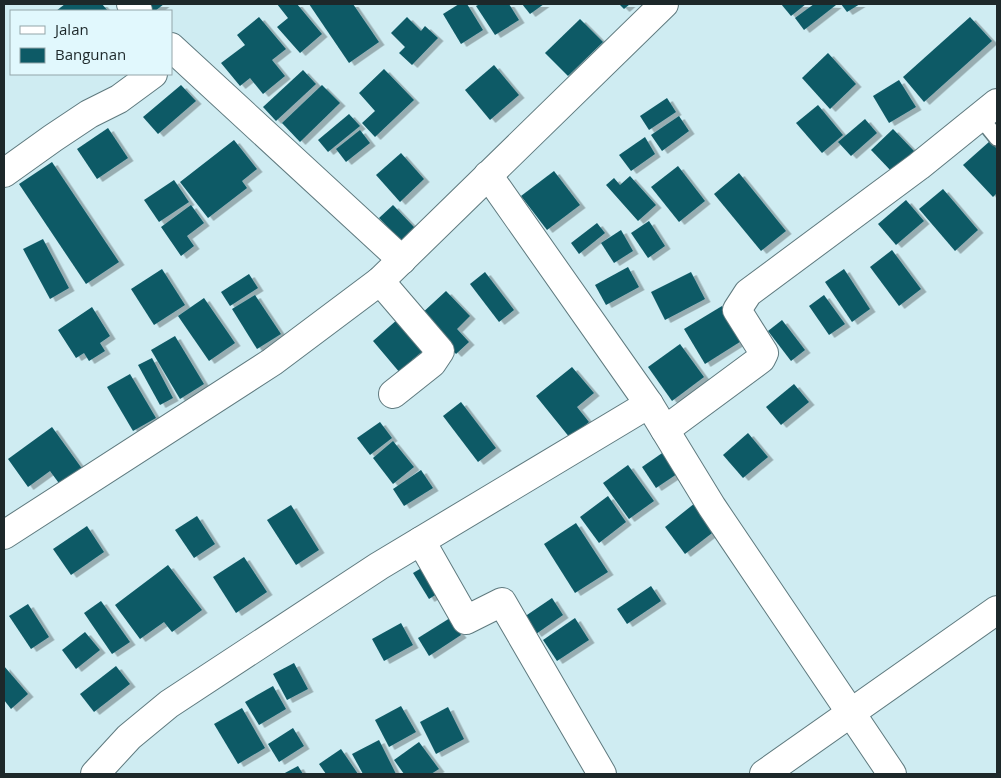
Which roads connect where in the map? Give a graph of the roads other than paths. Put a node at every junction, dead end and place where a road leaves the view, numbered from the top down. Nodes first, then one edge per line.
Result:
1 (664, 4) edge
2 (172, 50) edge
3 (152, 75) edge
4 (989, 110) edge
5 (997, 138) edge
6 (4, 173) edge
7 (488, 175) junction
8 (402, 260) junction
9 (380, 281) junction
10 (393, 394) dead end
11 (649, 404) junction
12 (666, 430) junction
13 (4, 535) edge
14 (421, 541) junction
15 (997, 610) edge
16 (851, 714) junction
17 (95, 774) edge
18 (602, 774) edge
19 (764, 774) edge
20 (892, 774) edge

1 - 7 street
2 - 8 street
3 - 6 street
4 - 5 lane
4 - 12 street
7 - 8 street
7 - 11 street
8 - 9 street
9 - 10 street
9 - 13 street
11 - 12 street
11 - 14 street
12 - 16 street
14 - 17 street
14 - 18 street
15 - 16 street
16 - 19 street
16 - 20 street

